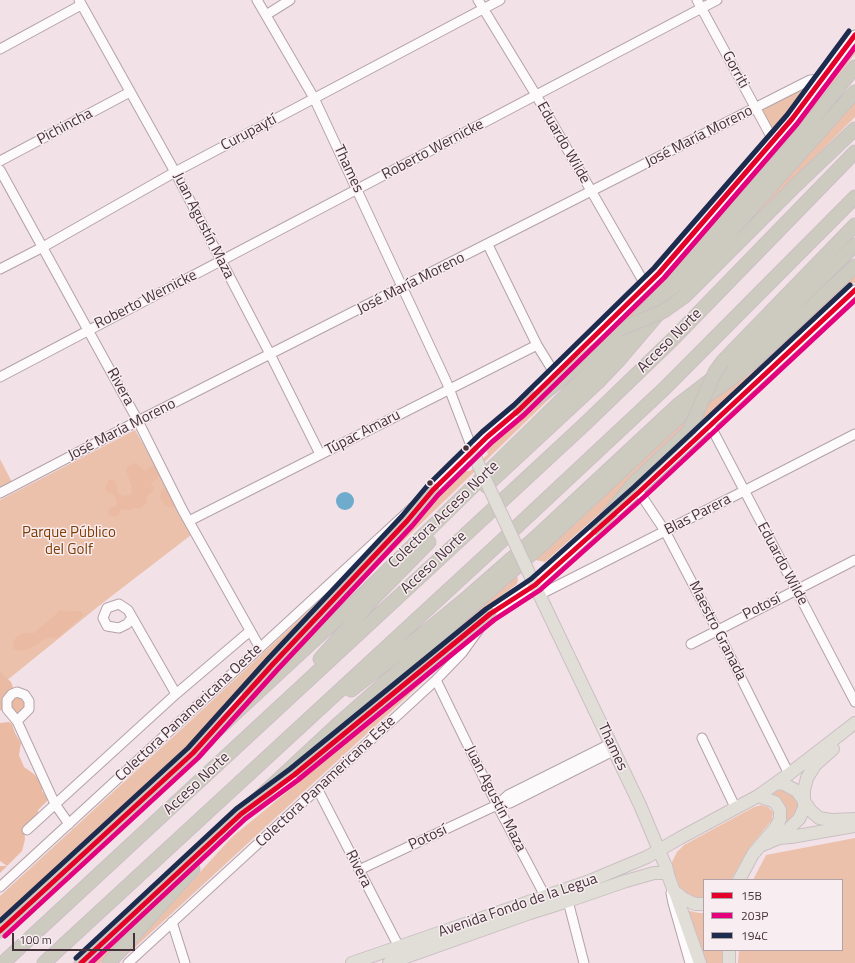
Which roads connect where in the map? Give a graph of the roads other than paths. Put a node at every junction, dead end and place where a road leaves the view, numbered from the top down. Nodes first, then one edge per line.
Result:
1 (257, 0) edge
2 (290, 0) edge
3 (478, 0) edge
4 (500, 0) edge
5 (717, 0) edge
6 (80, 2) edge
7 (699, 4) edge
8 (483, 9) junction
9 (266, 15) junction
10 (855, 35) edge
11 (0, 49) edge
12 (855, 67) edge
13 (822, 79) junction
14 (130, 92) junction
15 (855, 92) edge
16 (536, 95) junction
17 (314, 98) junction
18 (756, 108) junction
19 (855, 129) edge
20 (773, 140) junction
21 (855, 152) edge
22 (0, 161) edge
23 (0, 170) edge
24 (175, 172) junction
25 (358, 190) junction
26 (591, 192) junction
27 (855, 197) edge
28 (855, 225) edge
29 (488, 245) junction
30 (855, 245) edge
31 (43, 247) junction
32 (221, 262) junction
33 (855, 266) edge
34 (0, 269) edge
35 (646, 286) junction
36 (403, 288) junction
37 (855, 290) edge
38 (851, 300) edge
39 (89, 330) junction
40 (537, 345) junction
41 (270, 354) junction
42 (555, 374) junction
43 (0, 377) edge
44 (450, 389) junction
45 (519, 410) junction
46 (138, 421) junction
47 (710, 425) junction
48 (855, 434) edge
49 (473, 451) junction
50 (320, 454) junction
51 (433, 490) junction
52 (744, 491) junction
53 (639, 492) junction
54 (0, 493) edge
55 (190, 521) junction
56 (597, 529) junction
57 (665, 531) junction
58 (855, 560) edge
59 (537, 590) junction
60 (796, 590) junction
61 (490, 614) junction
62 (132, 618) dead end
63 (718, 630) junction
64 (250, 631) junction
65 (691, 644) dead end
66 (260, 648) junction
67 (436, 680) junction
68 (176, 694) junction
69 (855, 702) edge
70 (274, 712) junction
71 (17, 722) dead end
72 (855, 723) edge
73 (855, 732) edge
74 (702, 738) dead end
75 (283, 742) junction
76 (612, 748) junction
77 (193, 753) junction
78 (789, 774) junction
79 (777, 783) junction
80 (318, 790) junction
81 (758, 796) junction
82 (804, 802) junction
83 (55, 804) junction
84 (497, 805) junction
85 (736, 809) junction
86 (241, 814) junction
87 (855, 818) edge
88 (69, 824) junction
89 (855, 826) edge
90 (27, 830) dead end
91 (680, 838) junction
92 (779, 838) junction
93 (760, 846) junction
94 (659, 850) junction
95 (359, 870) junction
96 (667, 873) junction
97 (740, 879) edge
98 (0, 887) edge
99 (674, 891) junction
100 (545, 896) junction
101 (568, 901) junction
102 (703, 904) edge
103 (172, 922) junction
104 (2, 928) edge
105 (399, 947) junction
106 (729, 951) edge
107 (395, 962) edge
108 (3, 963) edge
109 (44, 963) edge
110 (81, 963) edge
111 (110, 963) edge
112 (128, 963) edge
113 (185, 963) edge
114 (352, 963) edge
115 (584, 963) edge
116 (690, 963) edge
117 (700, 963) edge
118 (729, 963) edge

1 - 9 street, Thames
2 - 9 street
3 - 8 street, Eduardo Wilde
4 - 8 street, Curupaytí
5 - 7 street, Roberto Wernicke
6 - 11 street
6 - 14 street, Juan Agustín Maza
7 - 16 street, Roberto Wernicke
7 - 18 street, Gorriti
8 - 16 street, Eduardo Wilde
8 - 17 street, Curupaytí
9 - 17 street, Thames
10 - 13 street, Colectora Panamericana Oeste
12 - 77 highway, Colectora Acceso Norte
13 - 18 street, José María Moreno
13 - 20 street, Colectora Panamericana Oeste
14 - 22 street, Pichincha
14 - 24 street, Juan Agustín Maza
15 - 70 highway
16 - 25 street, Roberto Wernicke
16 - 26 street, Eduardo Wilde
17 - 24 street, Curupaytí
17 - 25 street, Thames
18 - 20 street, Gorriti
18 - 26 street, José María Moreno
19 - 45 highway, bridge
20 - 35 street, Colectora Panamericana Oeste
21 - 70 highway, Acceso Norte
23 - 31 street, Rivera
24 - 31 street, Curupaytí
24 - 32 street, Juan Agustín Maza
25 - 32 street, Roberto Wernicke
25 - 36 street, Thames
26 - 29 street, José María Moreno
26 - 35 street, Eduardo Wilde
27 - 75 highway, Acceso Norte
28 - 56 highway, bridge
29 - 36 street, José María Moreno
29 - 40 street
30 - 75 highway
31 - 34 street, Curupaytí
31 - 39 street, Rivera
32 - 39 street, Roberto Wernicke
32 - 41 street, Juan Agustín Maza
33 - 86 highway
35 - 42 street, Colectora Panamericana Oeste
36 - 41 street, José María Moreno
36 - 44 street, Thames
37 - 38 street, Colectora Panamericana Este
38 - 47 street, Colectora Panamericana Este
39 - 43 street, Roberto Wernicke
39 - 46 street, Rivera
40 - 42 street
40 - 44 street, Túpac Amaru
41 - 46 street, José María Moreno
41 - 50 street, Juan Agustín Maza
42 - 45 street, Colectora Panamericana Oeste
44 - 49 street, Thames
44 - 50 street, Túpac Amaru
45 - 49 street, Colectora Panamericana Oeste
46 - 54 street, José María Moreno
46 - 55 street, Rivera
47 - 52 street, Eduardo Wilde
47 - 53 street, Colectora Panamericana Este
48 - 52 street, Blas Parera
49 - 51 street, Colectora Panamericana Oeste
49 - 59 main road, Thames, bridge
50 - 55 street, Túpac Amaru
51 - 66 street, Colectora Panamericana Oeste
51 - 77 highway
52 - 57 street, Blas Parera
52 - 60 street, Eduardo Wilde
53 - 56 street, Colectora Panamericana Este
53 - 57 street, Maestro Granada
55 - 64 street, Rivera
56 - 59 street, Colectora Panamericana Este
57 - 59 street, Blas Parera
57 - 63 street, Maestro Granada
58 - 60 street, Potosí
59 - 61 street, Colectora Panamericana Este
59 - 76 main road, Thames
60 - 63 street, Potosí
60 - 69 street, Eduardo Wilde
61 - 67 street, Colectora Panamericana Este
61 - 86 highway
62 - 68 street
63 - 65 street, Potosí
63 - 78 street, Maestro Granada
64 - 66 street, Rivera
64 - 68 street
66 - 88 street, Colectora Panamericana Oeste
67 - 80 street, Colectora Panamericana Este
67 - 84 street, Juan Agustín Maza
68 - 83 street
70 - 108 highway, Acceso Norte
71 - 83 street
72 - 78 main road
73 - 82 main road
74 - 85 street
75 - 109 highway, Acceso Norte
76 - 84 street, Potosí
76 - 94 main road, Thames
77 - 104 highway, Colectora Acceso Norte
78 - 79 main road
79 - 81 main road
79 - 82 main road
80 - 95 street, Rivera
80 - 103 street, Colectora Panamericana Este
81 - 85 main road, Avenida Fondo de la Legua
81 - 93 main road
82 - 87 main road
82 - 92 main road
83 - 88 street
83 - 90 street
84 - 95 street, Potosí
84 - 100 street, Juan Agustín Maza
85 - 91 main road, Avenida Fondo de la Legua
86 - 110 highway
86 - 111 highway
88 - 98 street, Colectora Panamericana Oeste
89 - 92 main road
91 - 94 main road, Avenida Fondo de la Legua
91 - 96 main road
92 - 93 main road
93 - 97 main road
94 - 96 main road, Thames
94 - 100 main road, Avenida Fondo de la Legua
95 - 105 street, Rivera
96 - 99 main road, Thames
96 - 101 main road, Avenida Fondo de la Legua
96 - 116 street
99 - 102 main road
99 - 117 main road, Thames
100 - 101 street
100 - 105 main road, Avenida Fondo de la Legua
101 - 107 main road, Avenida Fondo de la Legua
101 - 115 street
103 - 112 street, Colectora Panamericana Este
103 - 113 street
105 - 107 street
105 - 114 main road, Avenida Fondo de la Legua
106 - 118 main road

